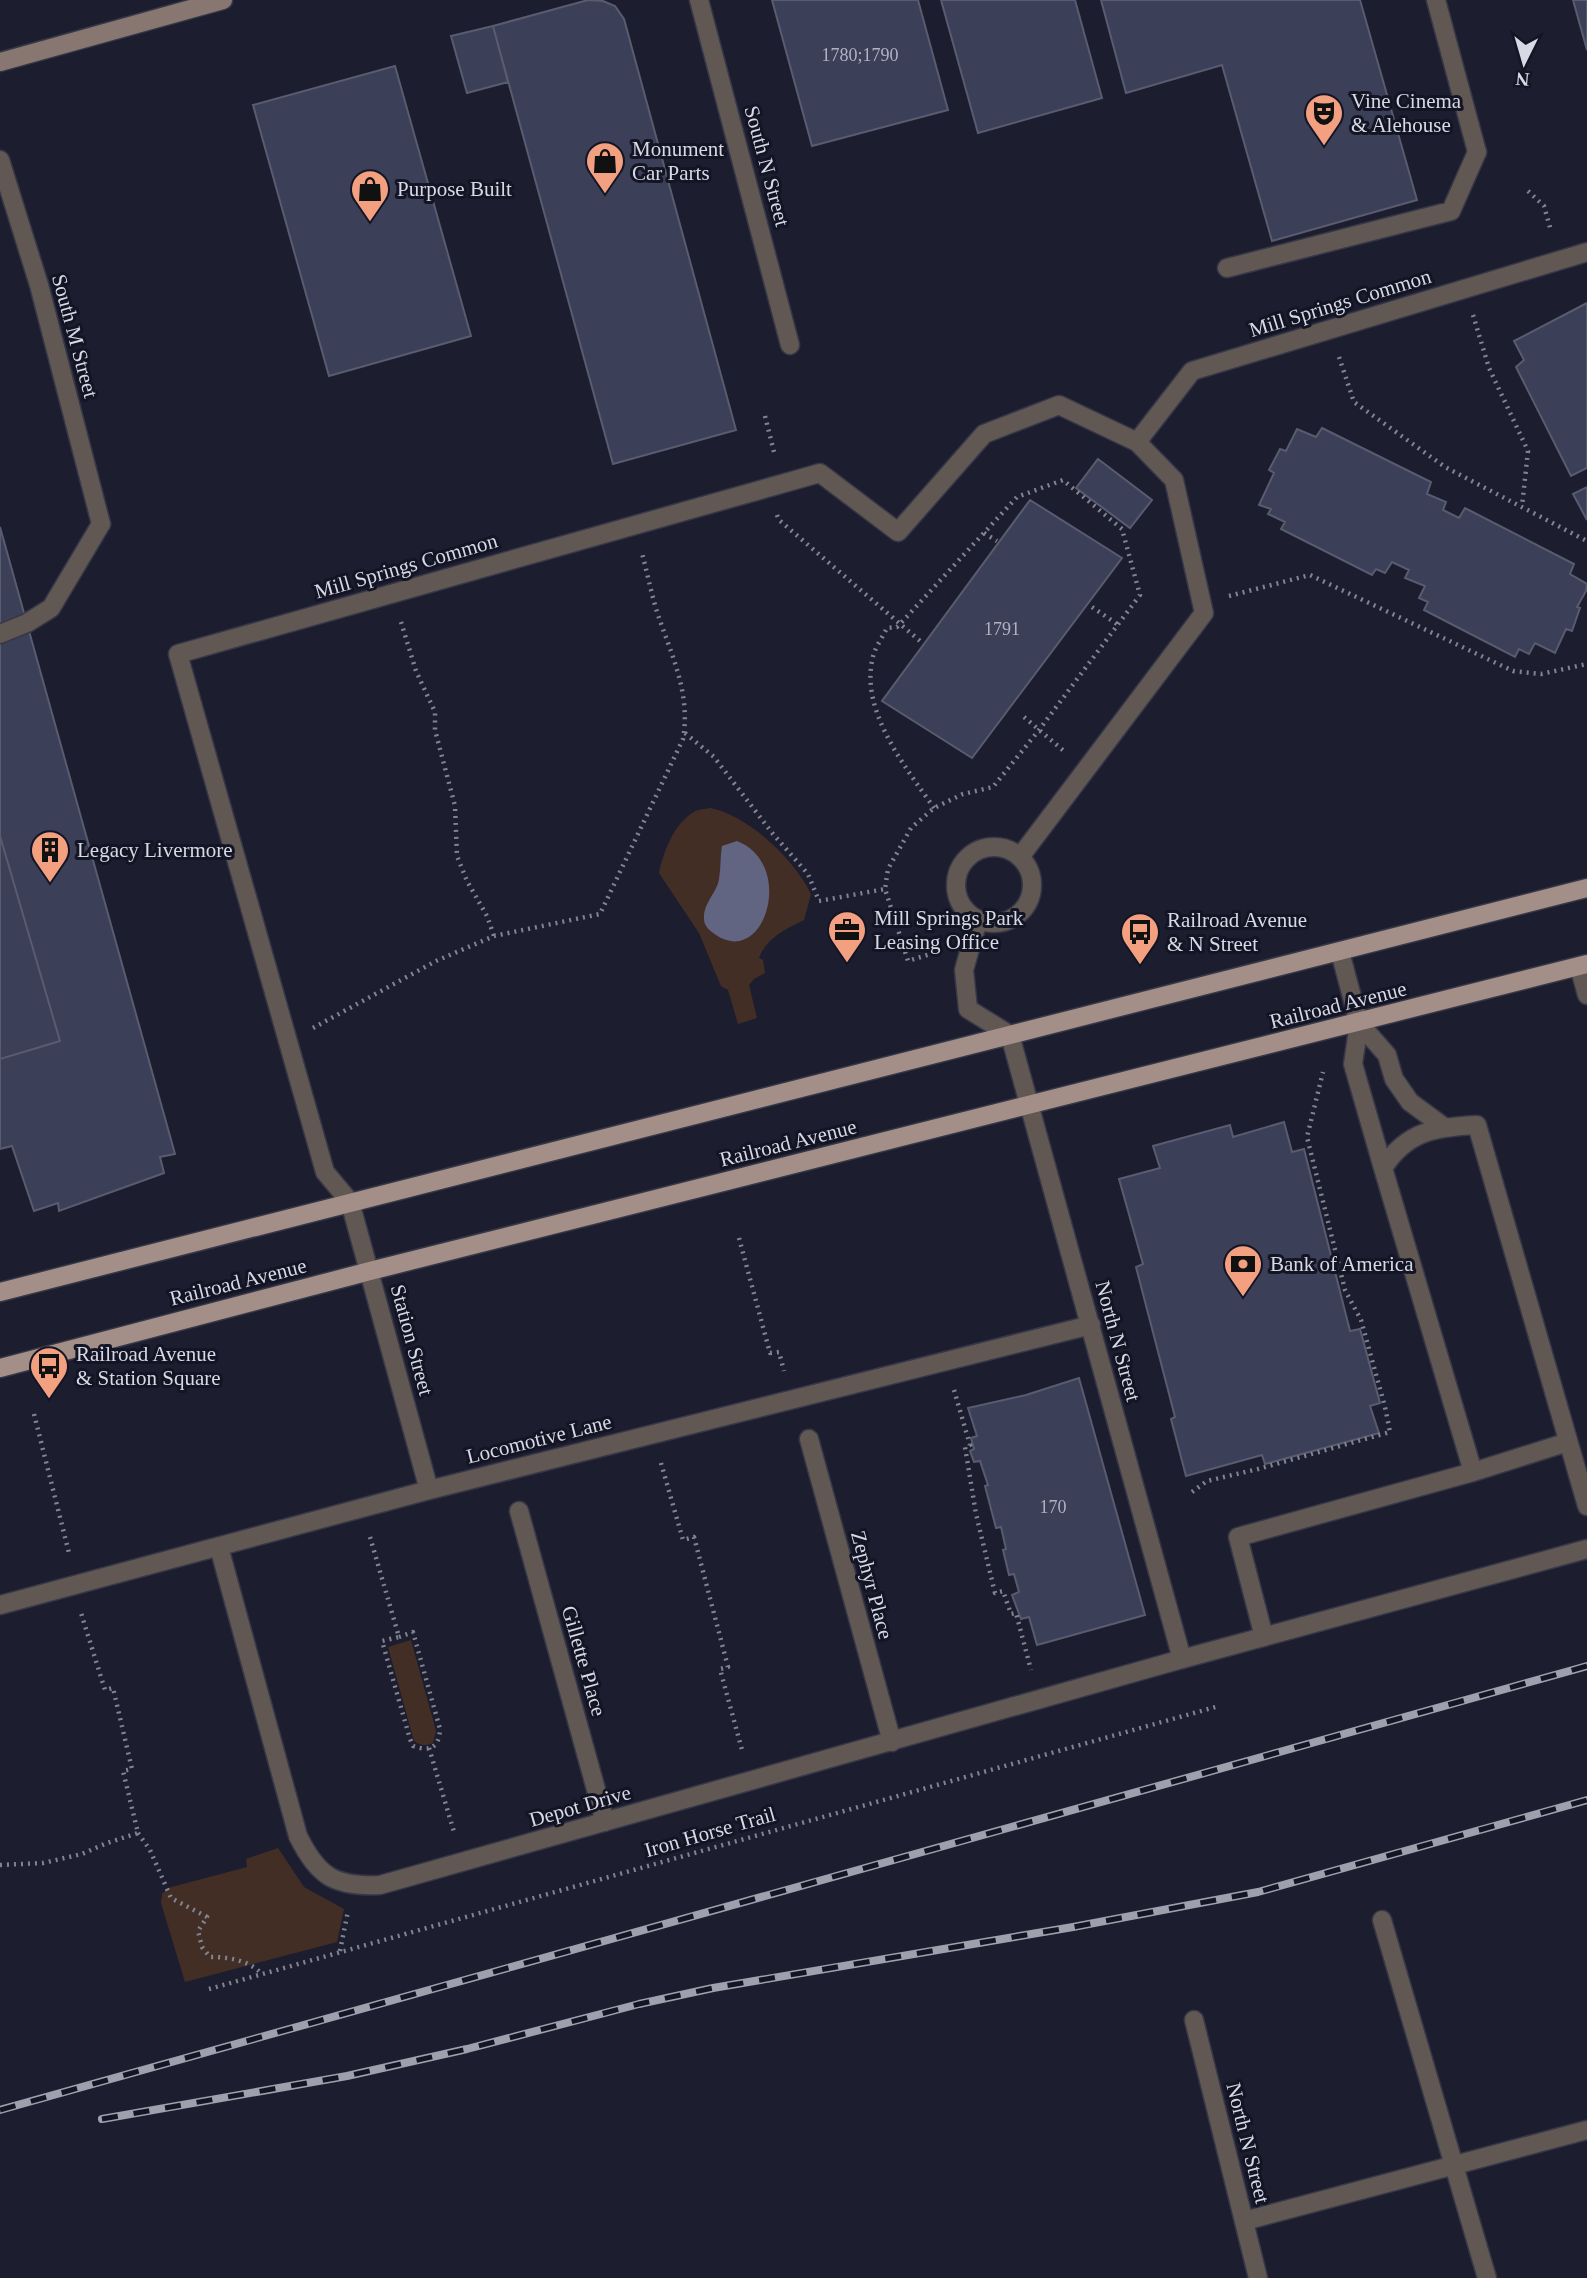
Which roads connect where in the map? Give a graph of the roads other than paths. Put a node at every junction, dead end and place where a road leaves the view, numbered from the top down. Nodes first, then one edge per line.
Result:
1 (223, 0) edge
2 (699, 0) edge
3 (1436, 0) edge
4 (0, 62) edge
5 (0, 160) edge
6 (1587, 252) edge
7 (1227, 268) dead end
8 (790, 345) dead end
9 (1137, 442) junction
10 (0, 634) edge
11 (1020, 857) junction
12 (1587, 888) edge
13 (978, 920) junction
14 (1340, 951) junction
15 (1583, 965) edge
16 (1587, 995) edge
17 (1359, 1023) junction
18 (1010, 1035) junction
19 (1030, 1105) junction
20 (1444, 1127) junction
21 (1383, 1168) junction
22 (350, 1202) junction
23 (370, 1271) junction
24 (0, 1292) edge
25 (1091, 1325) junction
26 (0, 1368) edge
27 (809, 1439) dead end
28 (1568, 1442) junction
29 (1473, 1472) junction
30 (429, 1490) junction
31 (1587, 1506) edge
32 (519, 1511) dead end
33 (219, 1546) junction
34 (1587, 1549) edge
35 (0, 1605) edge
36 (1264, 1637) junction
37 (1182, 1659) junction
38 (892, 1742) junction
39 (605, 1822) junction
40 (1382, 1920) dead end
41 (1194, 2020) dead end
42 (1587, 2130) edge
43 (1453, 2165) junction
44 (1244, 2221) junction
45 (1258, 2278) edge
46 (1487, 2278) edge

1 - 4 main road
2 - 8 street, South N Street
3 - 7 street
5 - 10 street, South M Street
6 - 9 street, Mill Springs Common
9 - 11 street, Mill Springs Common
9 - 22 street, Mill Springs Common
11 - 13 street
11 - 13 street
12 - 14 main road
13 - 18 street
14 - 17 street
14 - 18 main road
15 - 16 street
15 - 17 main road, Railroad Avenue
17 - 19 main road, Railroad Avenue
17 - 20 street
17 - 21 street
18 - 19 street, North N Street
18 - 22 main road
19 - 23 main road, Railroad Avenue
19 - 25 street, North N Street
20 - 21 street
20 - 28 street
21 - 29 street
22 - 23 street, Station Street
22 - 24 main road
23 - 26 main road, Railroad Avenue
23 - 30 street, Station Street
25 - 30 street, Locomotive Lane
25 - 37 street, North N Street
27 - 38 street, Zephyr Place
28 - 29 street
28 - 31 street
29 - 36 street
30 - 33 street, Locomotive Lane
32 - 39 street, Gillette Place
33 - 35 street, Locomotive Lane
33 - 39 street, Depot Drive
34 - 36 street, Depot Drive
36 - 37 street, Depot Drive
37 - 38 street, Depot Drive
38 - 39 street, Depot Drive
40 - 43 street
41 - 44 street, North N Street
42 - 43 street
43 - 44 street
43 - 46 street
44 - 45 street, North N Street

